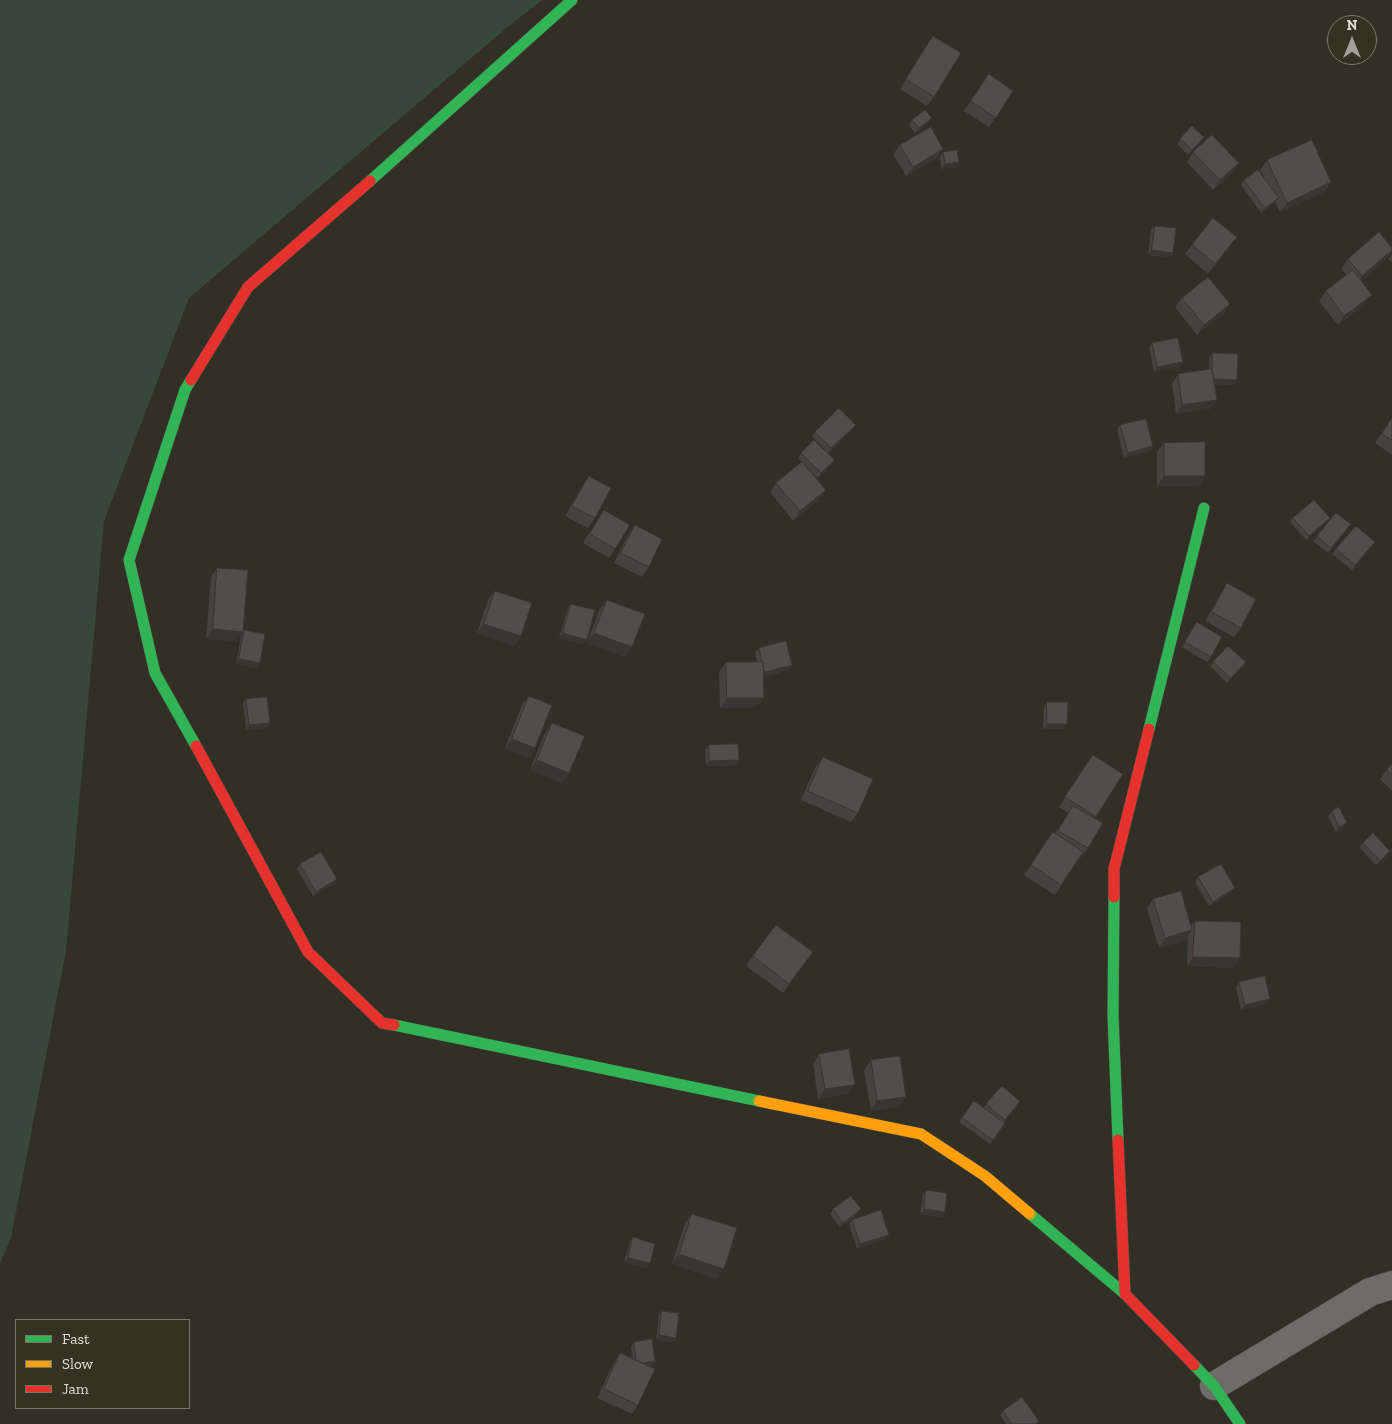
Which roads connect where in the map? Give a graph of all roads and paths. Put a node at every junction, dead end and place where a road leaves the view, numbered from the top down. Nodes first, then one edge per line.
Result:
1 (572, 0) edge
2 (1204, 508) dead end
3 (1392, 1285) edge
4 (1125, 1294) junction
5 (1214, 1386) junction
6 (1240, 1424) edge

1 - 4 street
2 - 4 street
3 - 5 street
4 - 5 street
5 - 6 street

